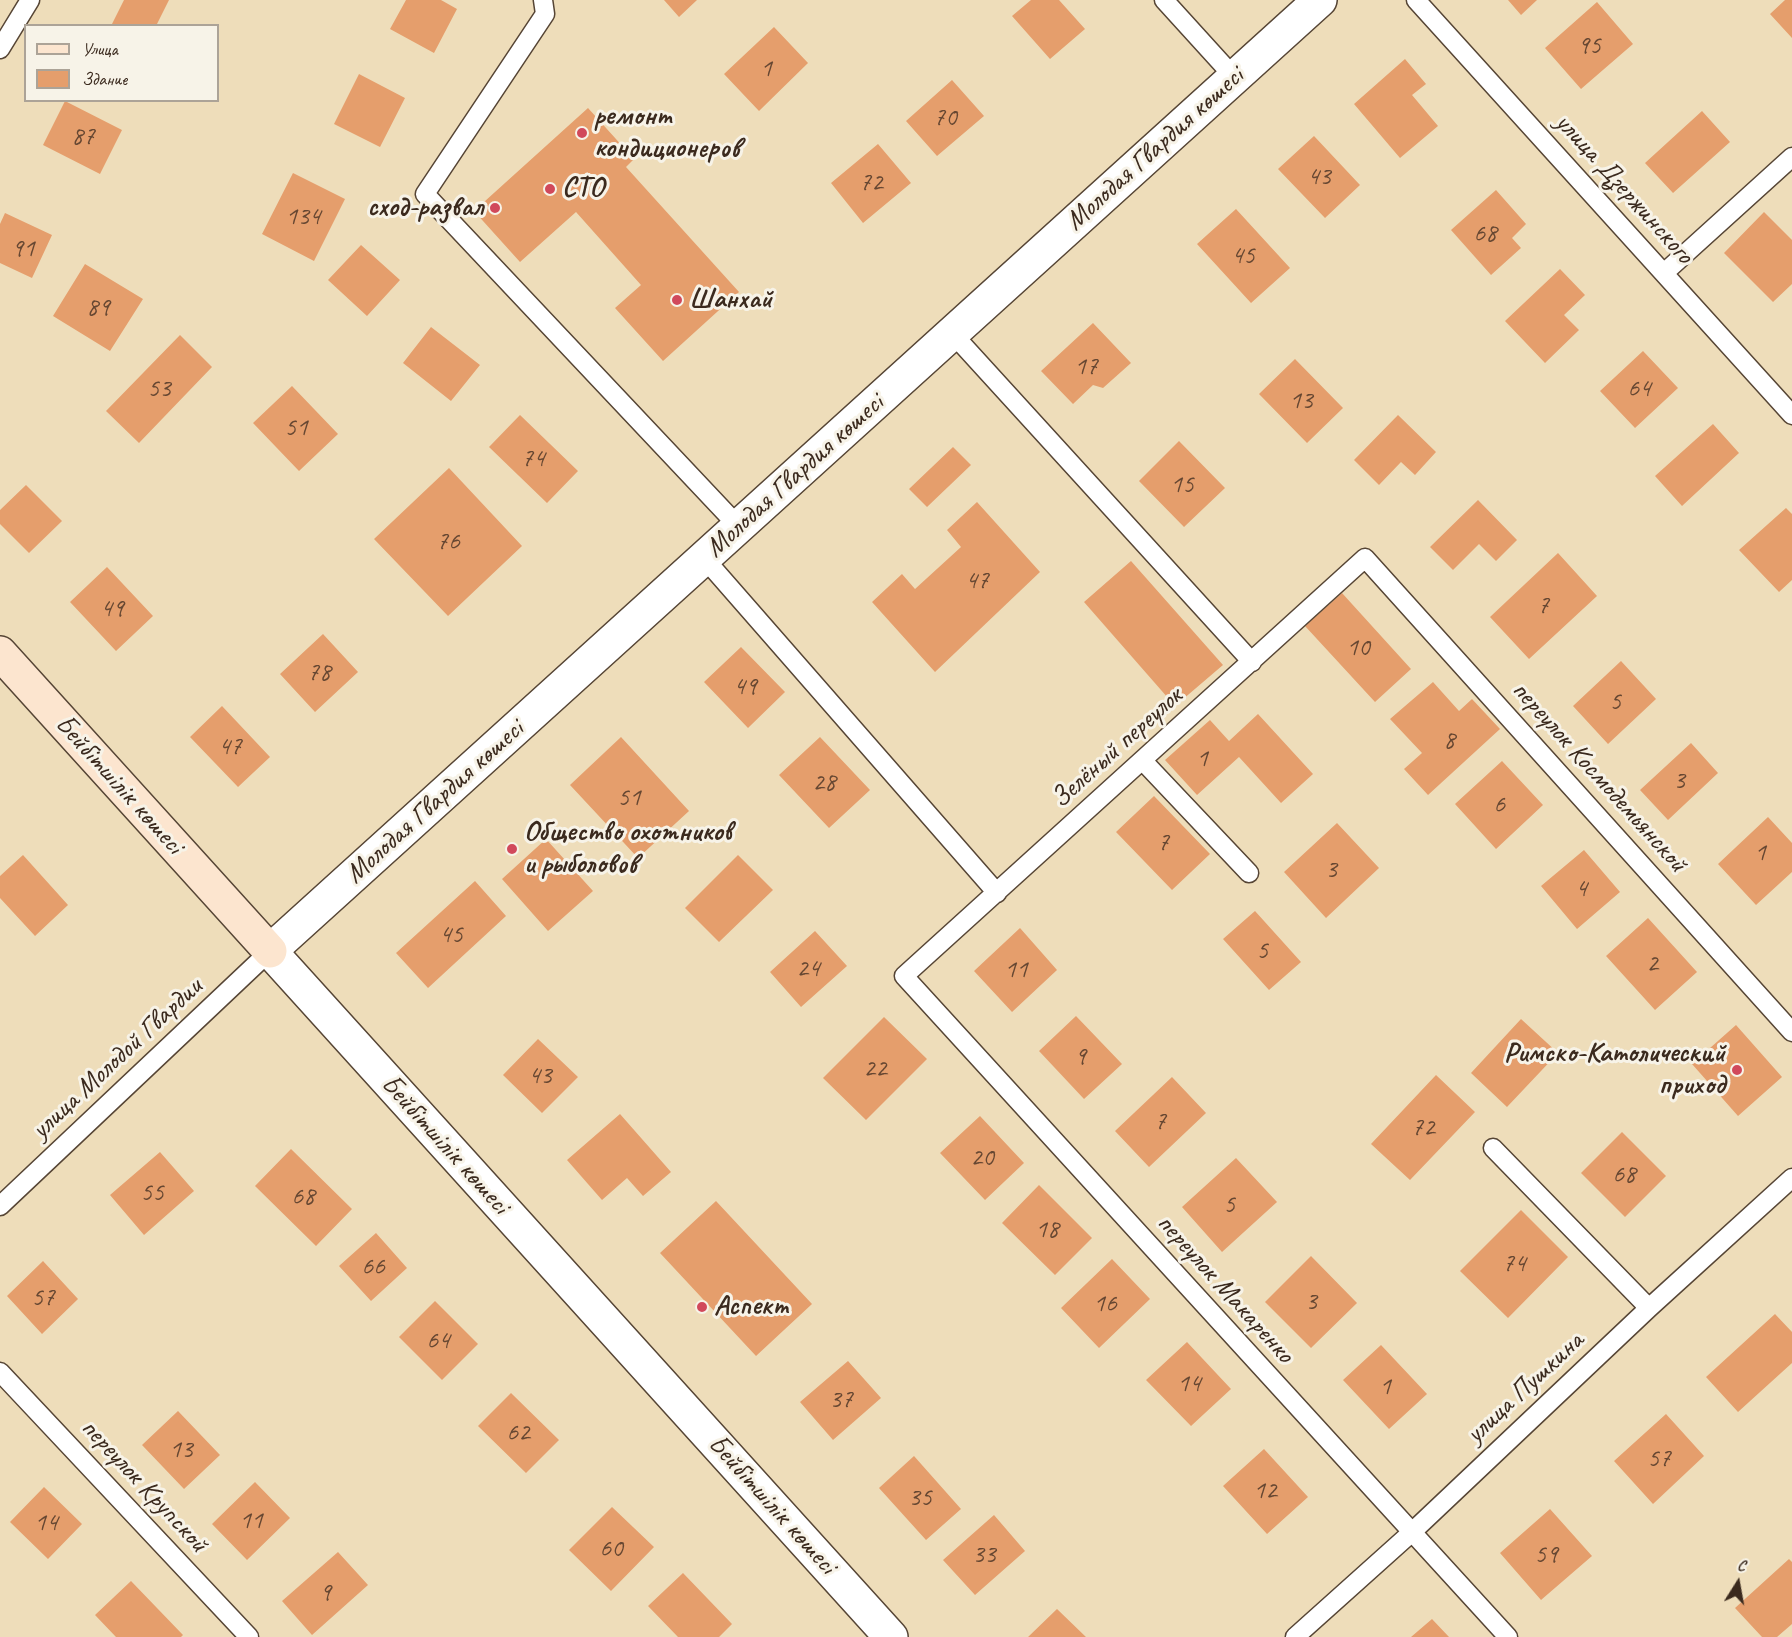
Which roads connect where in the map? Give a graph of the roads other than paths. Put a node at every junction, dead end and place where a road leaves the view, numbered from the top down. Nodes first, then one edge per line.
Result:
1 (30, 0) edge
2 (543, 0) edge
3 (1164, 0) edge
4 (1320, 0) edge
5 (1416, 0) edge
6 (0, 49) edge
7 (1234, 77) junction
8 (1792, 157) edge
9 (1664, 273) junction
10 (952, 333) junction
11 (1792, 415) edge
12 (739, 526) junction
13 (704, 558) junction
14 (1365, 558) joint
15 (0, 653) edge
16 (1252, 662) junction
17 (1143, 761) junction
18 (1249, 873) dead end
19 (997, 893) junction
20 (270, 951) junction
21 (904, 976) joint
22 (1792, 1032) edge
23 (1493, 1148) dead end
24 (1792, 1178) edge
25 (0, 1206) edge
26 (1649, 1308) junction
27 (0, 1372) edge
28 (1411, 1533) junction
29 (249, 1637) edge
30 (891, 1637) edge
31 (1295, 1637) edge
32 (1508, 1637) edge

1 - 6 lane
2 - 12 lane
3 - 7 lane
4 - 7 street, Молодая Гвардия көшесі
5 - 9 lane, улица Дзержинского
7 - 10 street, Молодая Гвардия көшесі
8 - 9 lane
9 - 11 lane, улица Дзержинского
10 - 12 street, Молодая Гвардия көшесі
10 - 16 lane
12 - 13 street, Молодая Гвардия көшесі
13 - 19 lane
13 - 20 street, Молодая Гвардия көшесі
14 - 16 lane, Зелёный переулок
14 - 22 lane, переулок Космодемьянской
15 - 20 street, Бейбітшілік көшесі
16 - 17 lane, Зелёный переулок
17 - 18 lane
17 - 19 lane, Зелёный переулок
19 - 21 lane, Зелёный переулок
20 - 25 lane, улица Молодой Гвардии
20 - 30 street, Бейбітшілік көшесі
21 - 28 lane, переулок Макаренко
23 - 26 lane
24 - 26 lane, улица Пушкина
26 - 28 lane, улица Пушкина
27 - 29 lane, переулок Крупской
28 - 31 lane, улица Пушкина
28 - 32 lane, переулок Макаренко

